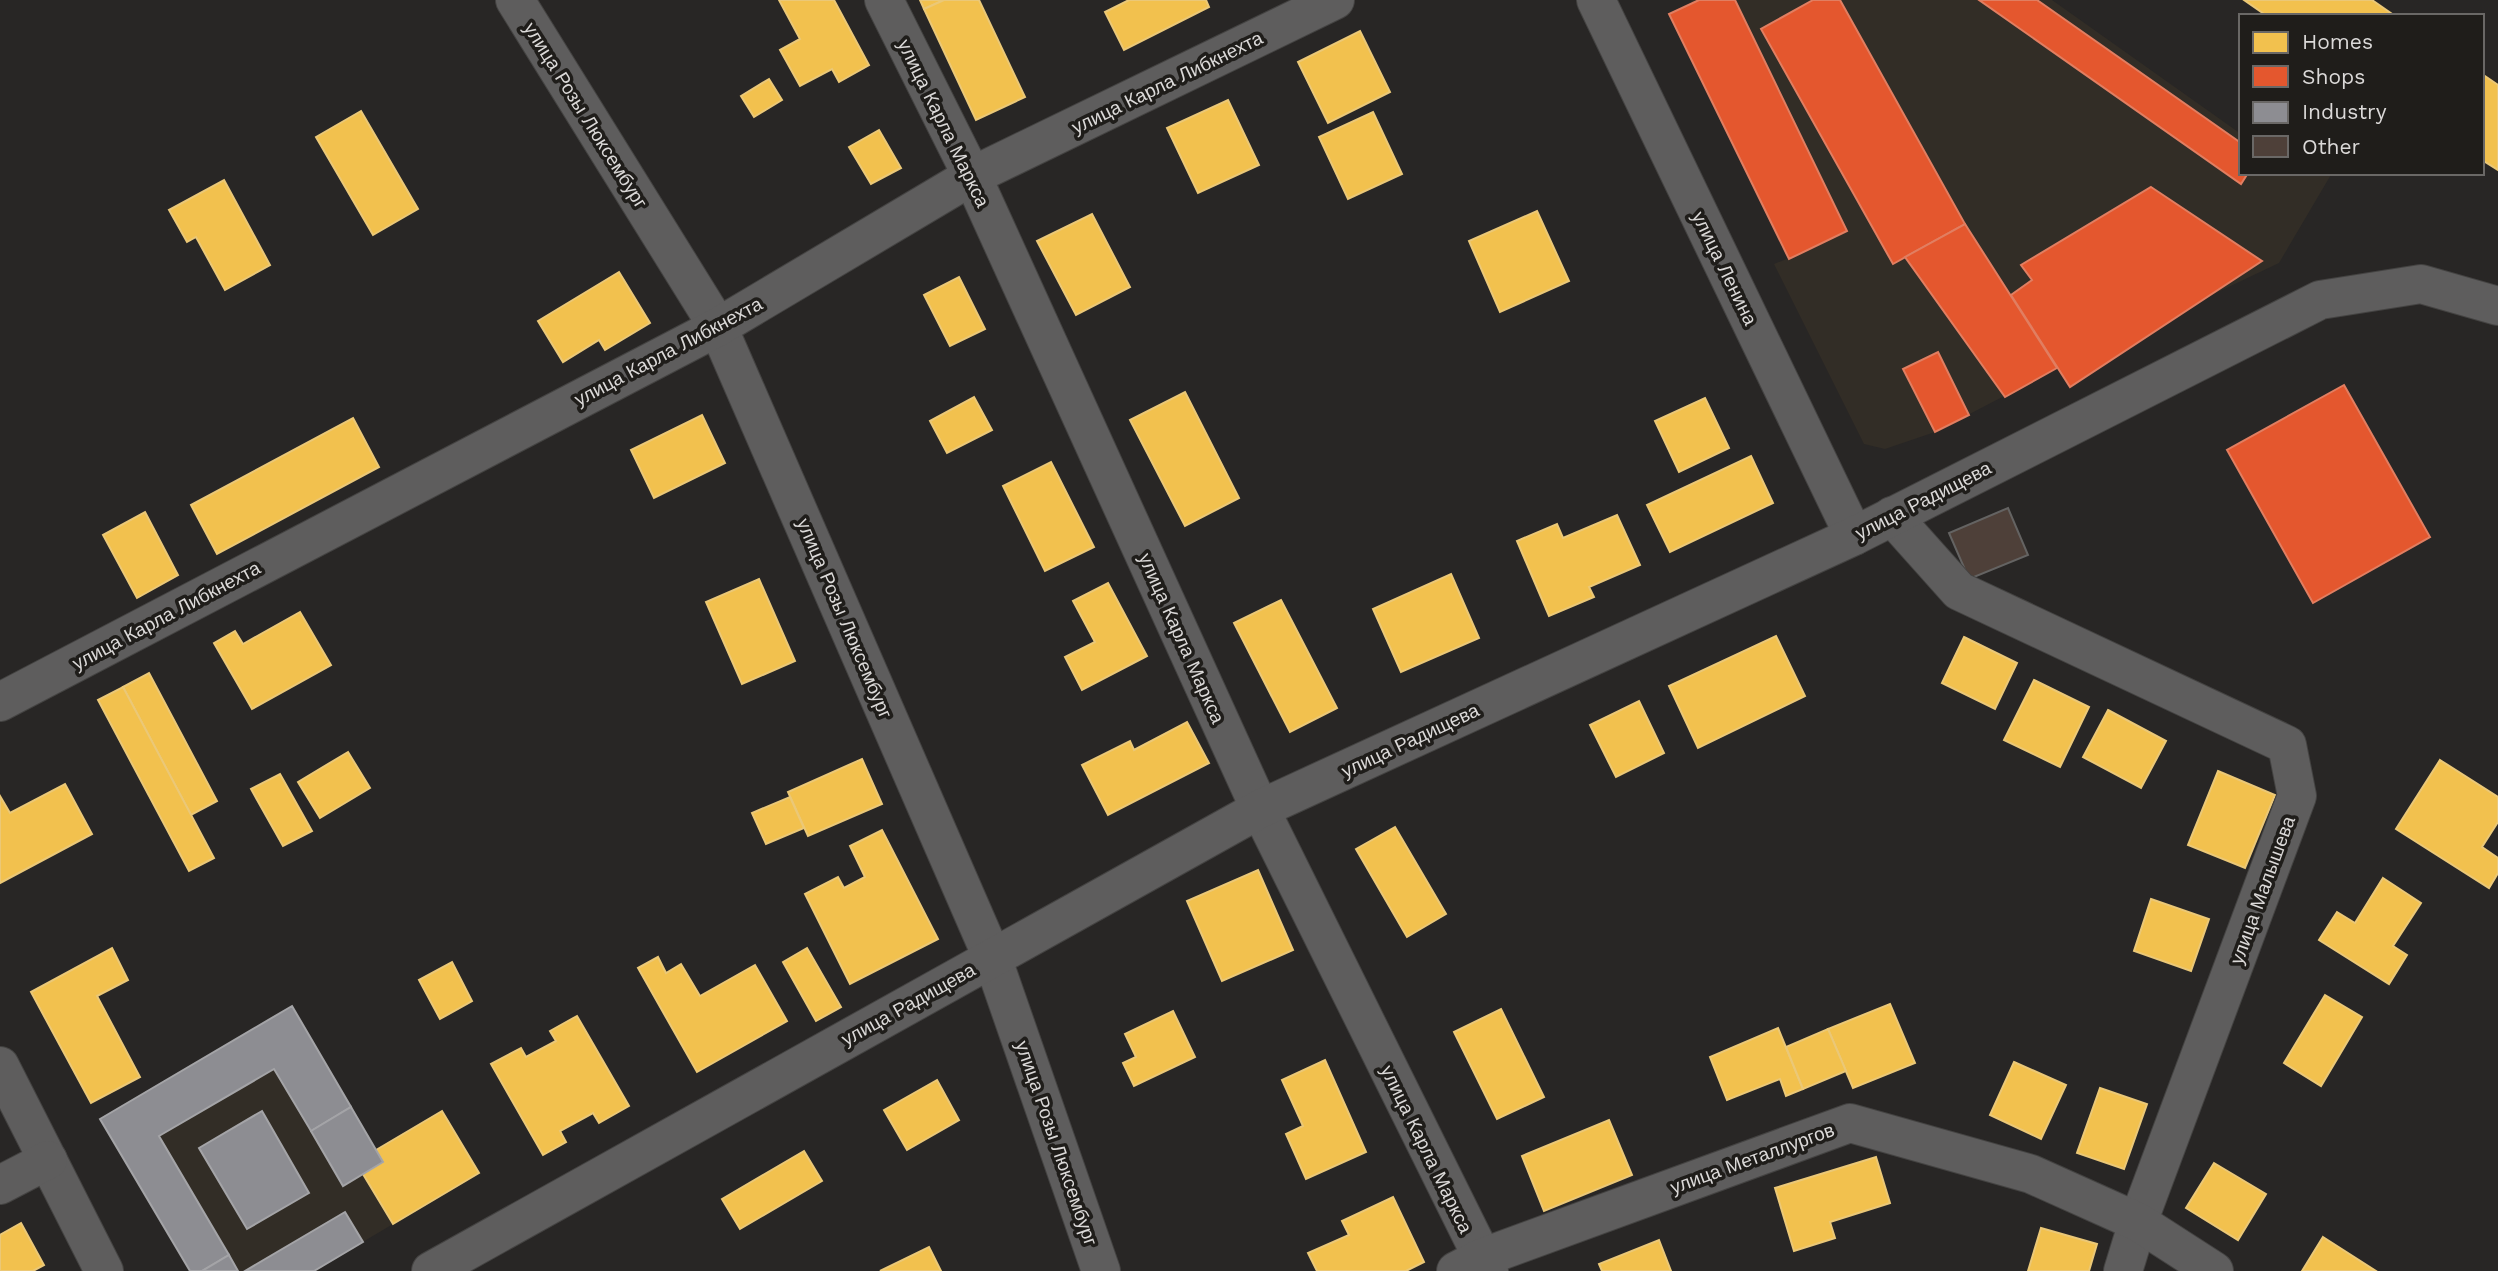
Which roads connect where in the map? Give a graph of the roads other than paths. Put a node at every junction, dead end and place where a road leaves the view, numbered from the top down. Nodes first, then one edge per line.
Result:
1 (515, 0) edge
2 (884, 0) edge
3 (1335, 0) edge
4 (1596, 0) edge
5 (972, 176) junction
6 (2498, 306) edge
7 (718, 327) junction
8 (1892, 516) junction
9 (1854, 536) junction
10 (0, 702) edge
11 (1260, 809) junction
12 (992, 957) junction
13 (0, 1066) edge
14 (48, 1160) junction
15 (0, 1185) edge
16 (2138, 1222) junction
17 (1475, 1267) edge
18 (104, 1271) edge
19 (432, 1271) edge
20 (1101, 1271) edge
21 (2123, 1271) edge
22 (2214, 1271) edge

1 - 7 street, улица Розы Люксембург
2 - 5 street, улица Карла Маркса
3 - 5 street, улица Карла Либкнехта
4 - 9 street, улица Ленина
5 - 7 street, улица Карла Либкнехта
5 - 11 street, улица Карла Маркса
6 - 8 street, улица Радищева
7 - 10 street, улица Карла Либкнехта
7 - 12 street, улица Розы Люксембург
8 - 9 street, улица Радищева
8 - 16 street, улица Малышева
9 - 11 street, улица Радищева
11 - 12 street, улица Радищева
11 - 17 street, улица Карла Маркса
12 - 19 street, улица Радищева
12 - 20 street, улица Розы Люксембург
13 - 14 street
14 - 15 street
14 - 18 street
16 - 17 street, улица Металлургов
16 - 21 street, улица Малышева
16 - 22 street, улица Металлургов

